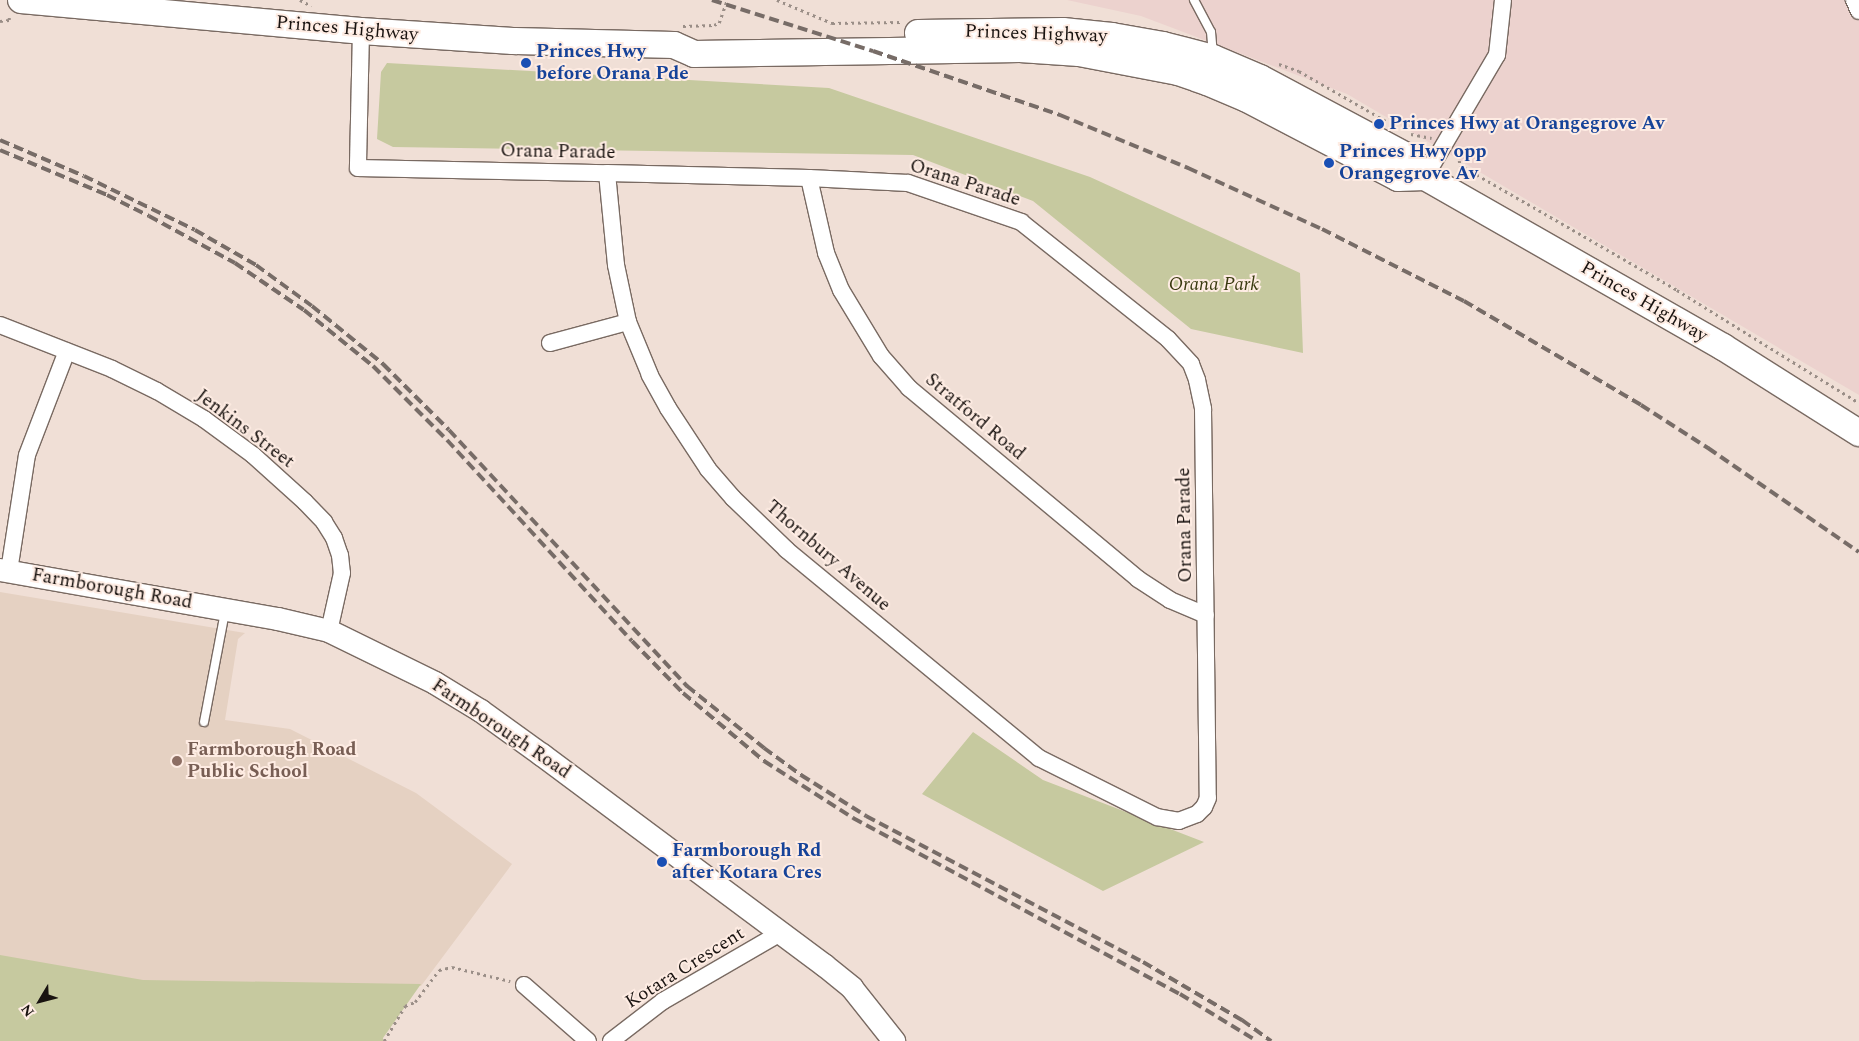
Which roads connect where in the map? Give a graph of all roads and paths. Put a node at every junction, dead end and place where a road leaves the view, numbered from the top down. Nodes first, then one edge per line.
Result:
1 (727, 0) edge
2 (1194, 0) edge
3 (1503, 0) edge
4 (1854, 0) edge
5 (15, 10) edge
6 (1859, 11) edge
7 (724, 12) dead end
8 (0, 20) edge
9 (361, 31) junction
10 (1210, 70) junction
11 (1459, 154) dead end
12 (607, 173) junction
13 (1425, 177) junction
14 (809, 178) junction
15 (628, 322) junction
16 (0, 325) edge
17 (550, 342) dead end
18 (68, 351) junction
19 (1859, 403) edge
20 (1859, 433) edge
21 (4, 570) edge
22 (225, 610) junction
23 (1206, 615) junction
24 (329, 631) junction
25 (204, 722) dead end
26 (1197, 814) joint
27 (782, 932) junction
28 (524, 985) joint
29 (384, 1041) edge
30 (588, 1041) edge
31 (611, 1041) edge
32 (894, 1041) edge

1 - 7 path
2 - 10 lane
3 - 13 street
4 - 6 street
5 - 8 path
5 - 9 main road, Princes Highway
9 - 10 main road, Princes Highway
9 - 12 street, Orana Parade
10 - 13 main road, Princes Highway
11 - 19 path
12 - 14 street, Orana Parade
12 - 15 street, Thornbury Avenue
13 - 20 main road, Princes Highway
14 - 23 street, Stratford Road
14 - 23 street, Orana Parade
15 - 17 street
15 - 26 street, Thornbury Avenue
16 - 18 street, Jenkins Street
18 - 21 street
18 - 24 street, Jenkins Street
21 - 22 street, Farmborough Road
22 - 24 street, Farmborough Road
22 - 25 lane
23 - 26 street, Orana Parade
24 - 27 street, Farmborough Road
27 - 31 street, Kotara Crescent
27 - 32 street, Farmborough Road
28 - 29 path
28 - 30 street

